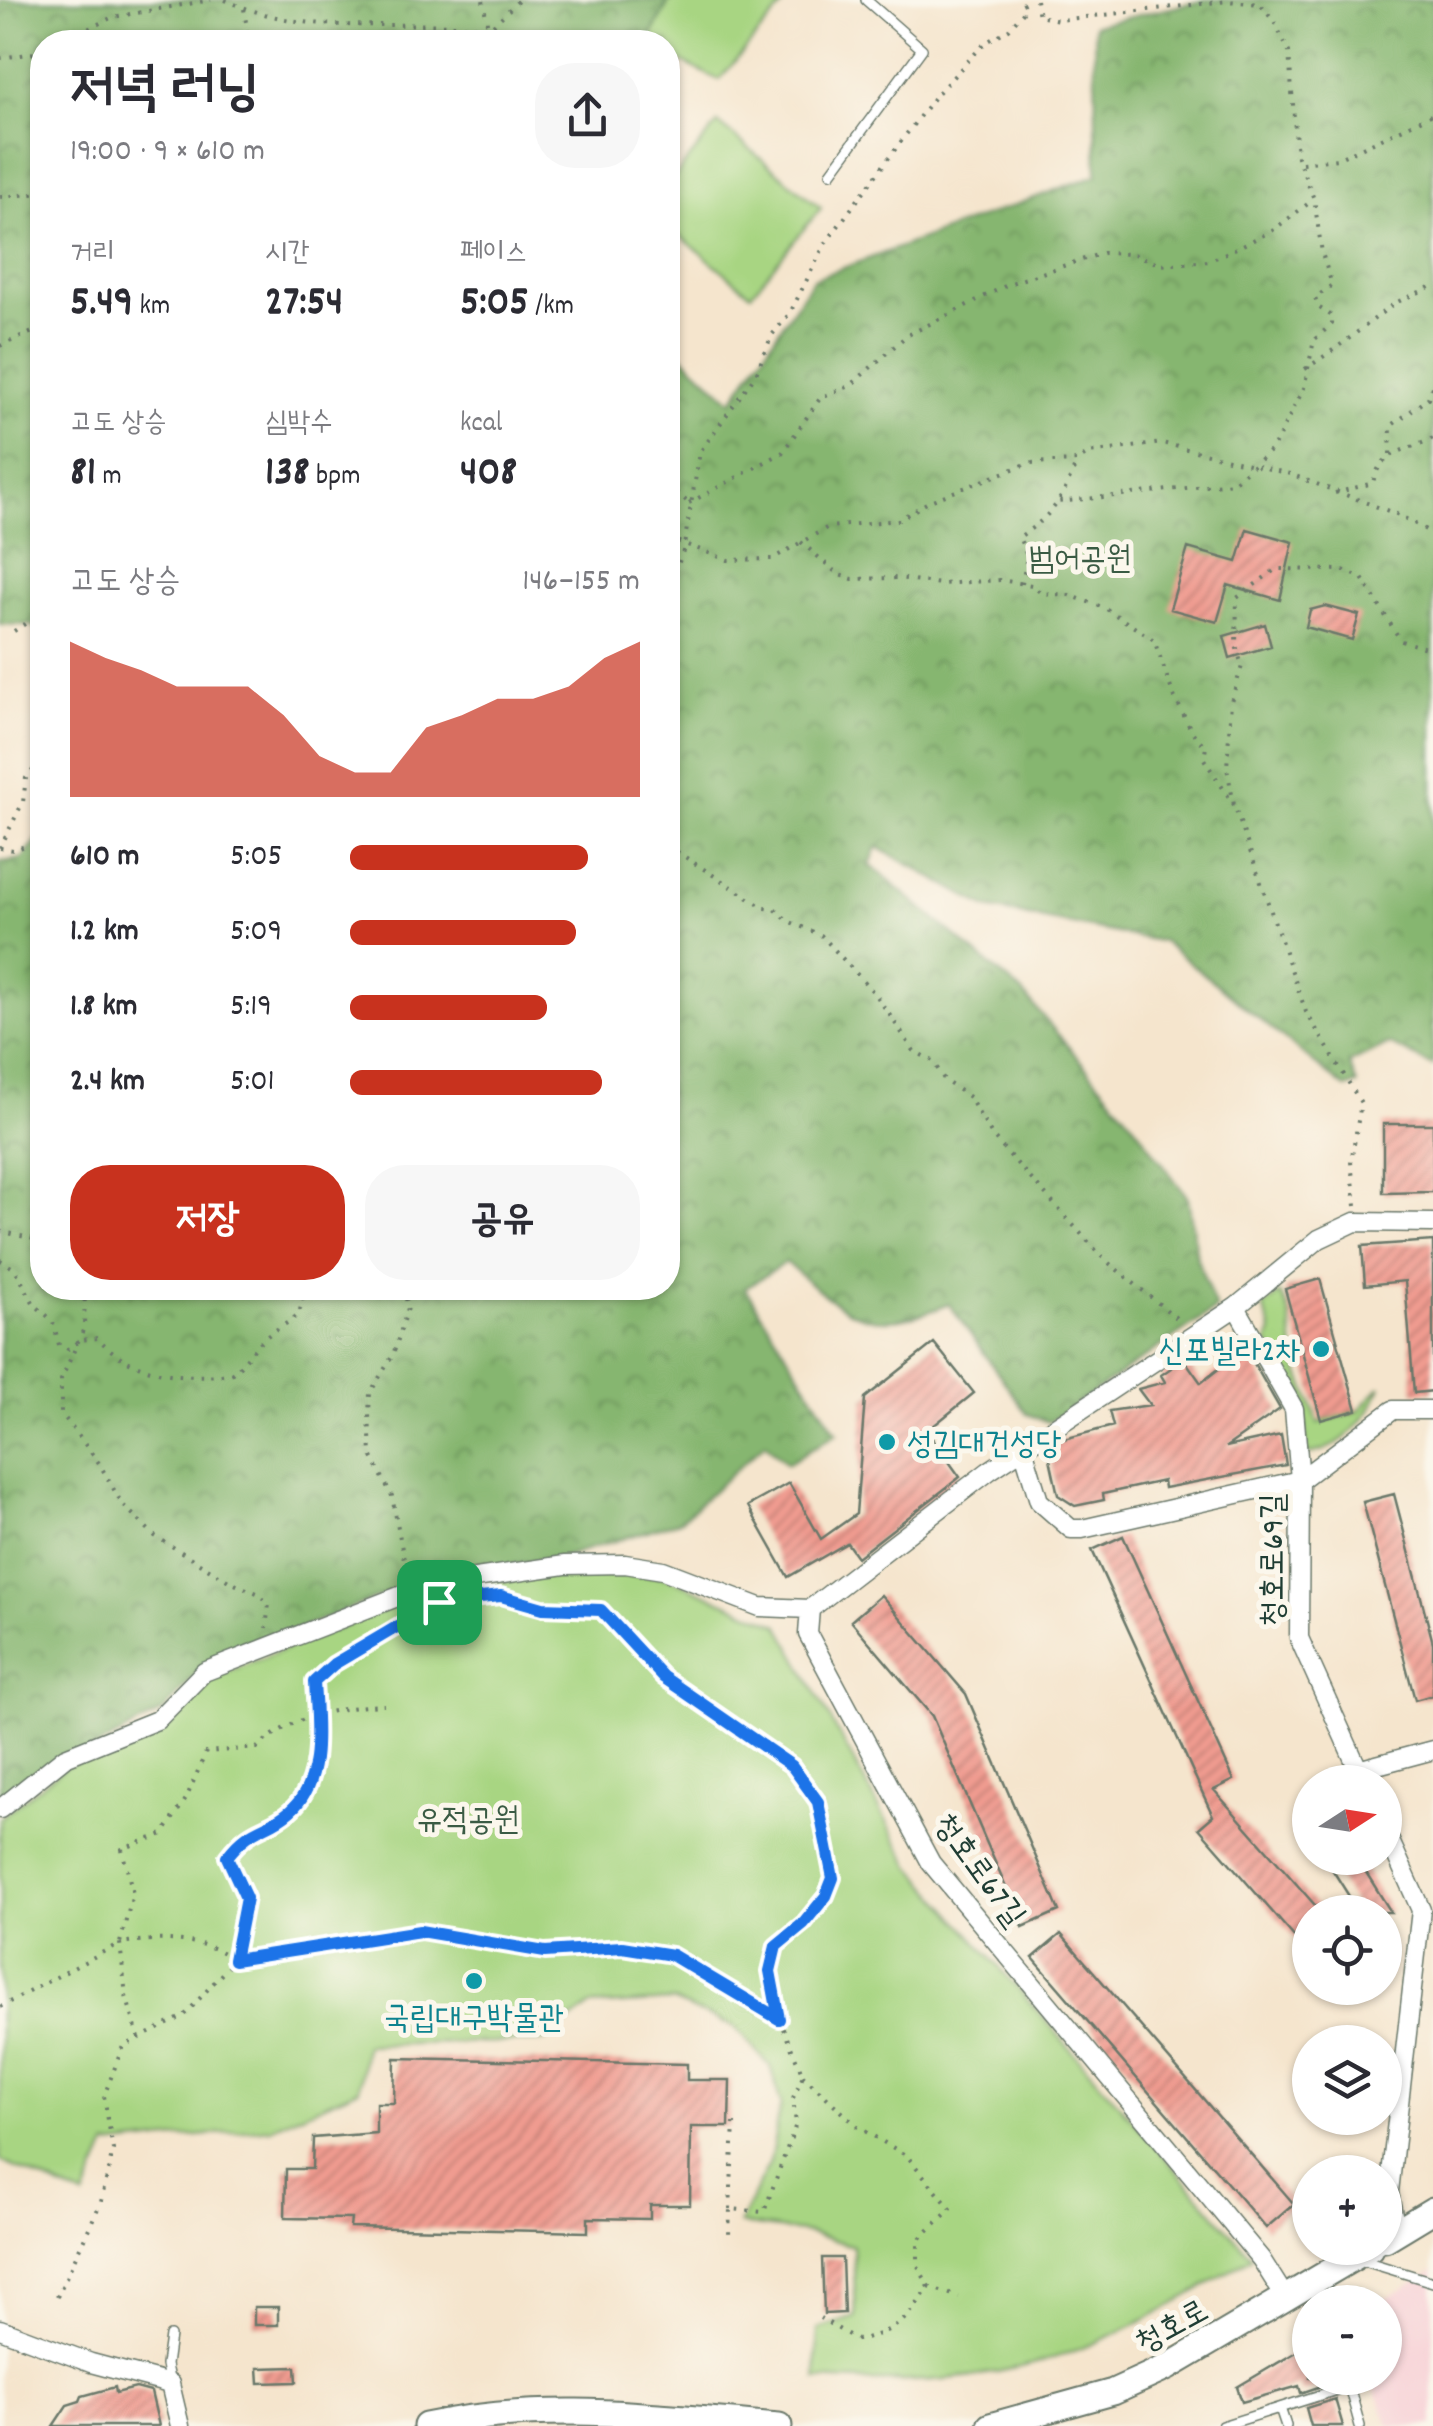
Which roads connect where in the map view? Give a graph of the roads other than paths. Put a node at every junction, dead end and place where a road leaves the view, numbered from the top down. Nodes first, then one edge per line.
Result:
1 (866, 0) edge
2 (831, 173) dead end
3 (1433, 1223) edge
4 (1236, 1308) junction
5 (1433, 1410) edge
6 (1024, 1448) junction
7 (1300, 1480) junction
8 (810, 1609) junction
9 (1433, 1750) edge
10 (1356, 1765) edge
11 (1391, 1765) edge
12 (0, 1809) edge
13 (1402, 1868) edge
14 (1393, 2155) edge
15 (1433, 2210) edge
16 (1402, 2228) edge
17 (1340, 2265) edge
18 (1393, 2265) edge
19 (1433, 2282) edge
20 (1285, 2297) junction
21 (0, 2329) edge
22 (170, 2336) dead end
23 (170, 2384) junction
24 (1280, 2408) junction
25 (720, 2424) edge
26 (180, 2426) edge
27 (429, 2426) edge
28 (779, 2426) edge
29 (990, 2426) edge
30 (1222, 2426) edge
31 (1286, 2426) edge
32 (1360, 2426) edge

1 - 2 lane
3 - 4 street
4 - 6 street
4 - 7 street
5 - 7 street, 청호로69길
6 - 7 street
6 - 8 street
7 - 10 street, 청호로69길
8 - 12 street
8 - 20 street, 청호로67길
9 - 11 street
13 - 14 street
15 - 16 main road
17 - 20 main road, 청호로
18 - 19 lane
20 - 29 main road, 청호로
21 - 23 street
22 - 23 lane
23 - 26 street
24 - 30 lane
24 - 31 lane
24 - 32 lane
25 - 27 main road
25 - 28 main road

